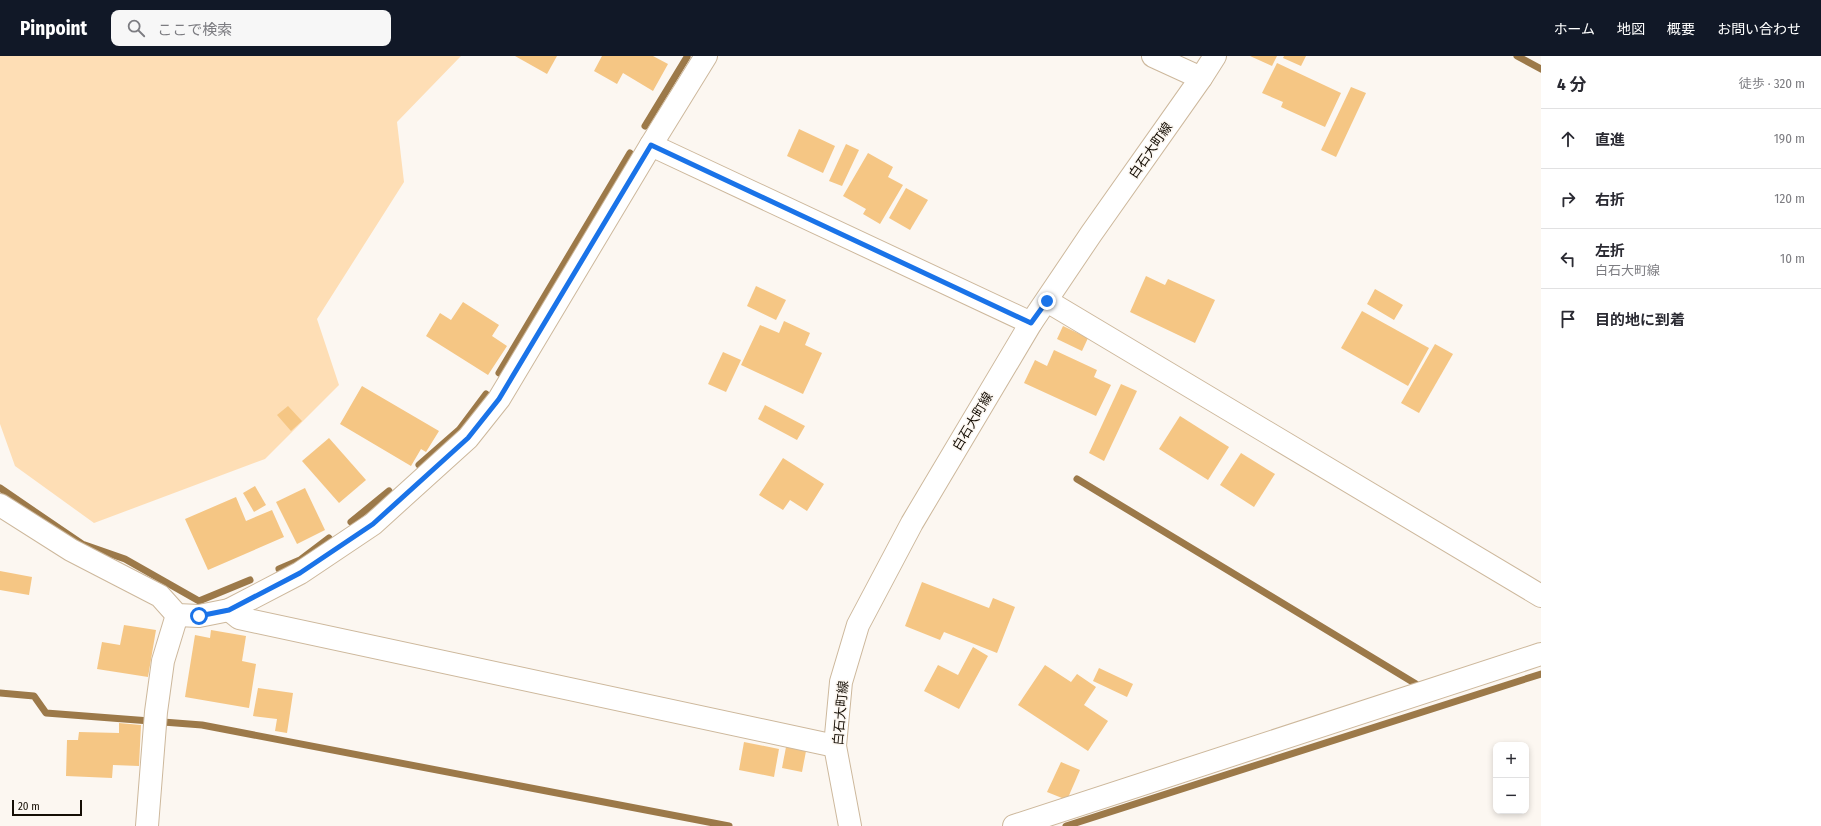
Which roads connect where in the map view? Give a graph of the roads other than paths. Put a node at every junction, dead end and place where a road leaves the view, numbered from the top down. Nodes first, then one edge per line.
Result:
1 (706, 56) edge
2 (1153, 56) edge
3 (1215, 56) edge
4 (1201, 78) junction
5 (651, 145) junction
6 (1047, 301) junction
7 (1031, 323) junction
8 (0, 505) edge
9 (1541, 596) edge
10 (229, 610) junction
11 (177, 615) junction
12 (1541, 654) edge
13 (835, 746) junction
14 (147, 826) edge
15 (850, 826) edge
16 (1014, 826) edge

1 - 5 street
2 - 4 street
3 - 4 street, 白石大町線
4 - 6 street, 白石大町線
5 - 7 street
5 - 10 street
6 - 7 street, 白石大町線
6 - 9 street
7 - 13 street, 白石大町線
8 - 11 street
10 - 11 street
10 - 13 street
11 - 14 street
12 - 16 street
13 - 15 street, 白石大町線

